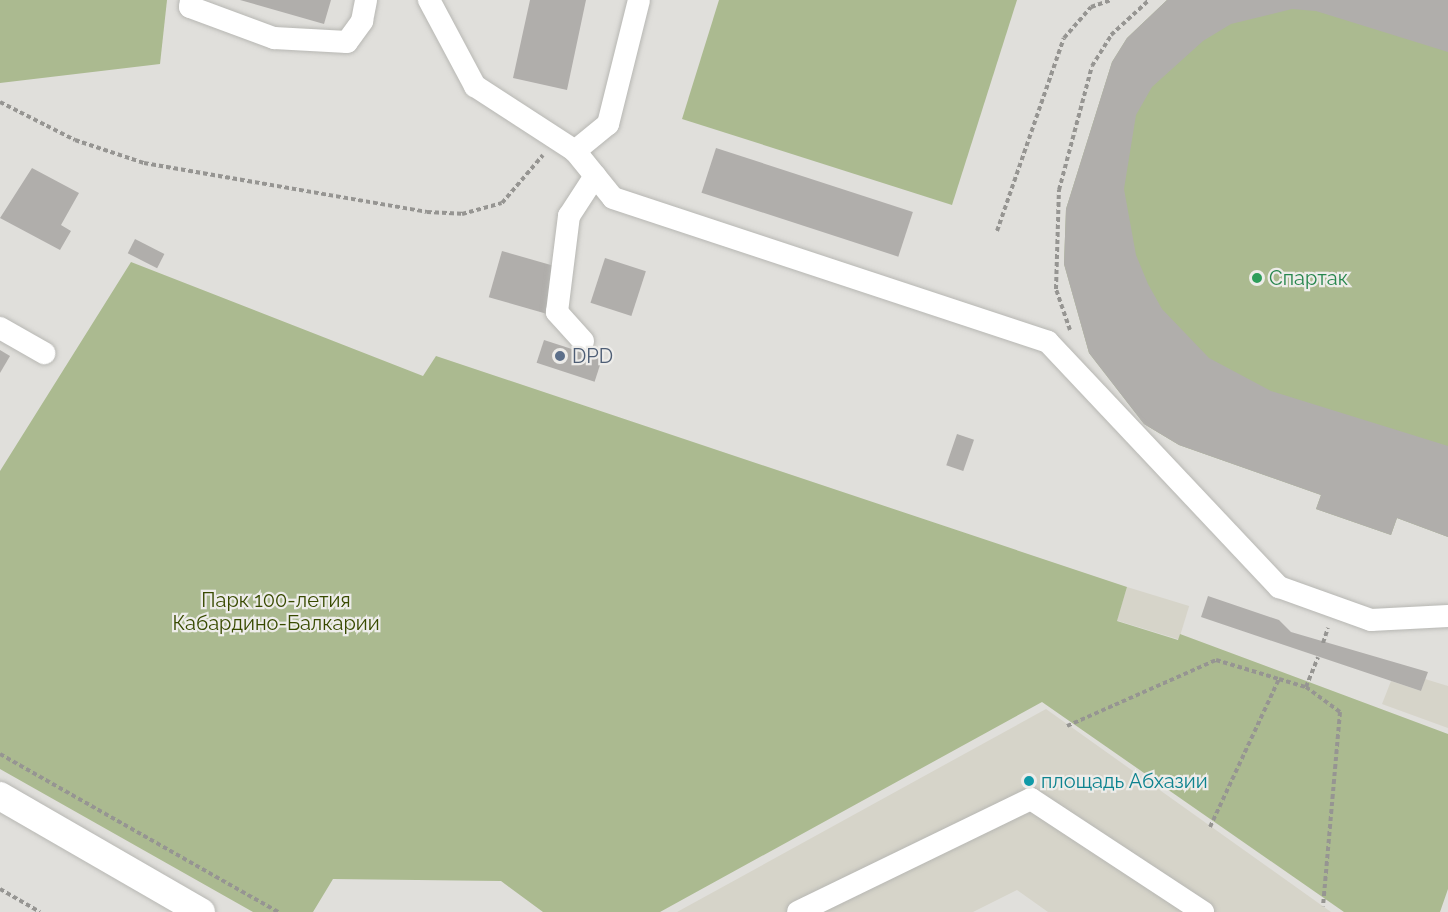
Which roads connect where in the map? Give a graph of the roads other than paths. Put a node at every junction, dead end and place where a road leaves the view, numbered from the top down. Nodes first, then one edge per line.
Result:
1 (191, 0) edge
2 (366, 0) edge
3 (429, 0) edge
4 (639, 0) edge
5 (575, 151) junction
6 (595, 176) junction
7 (0, 328) edge
8 (583, 341) dead end
9 (44, 352) dead end
10 (1448, 616) edge
11 (0, 796) edge
12 (201, 912) edge
13 (798, 912) edge
14 (1203, 912) edge

1 - 2 lane
3 - 5 lane
4 - 5 lane
5 - 6 lane
6 - 8 lane
6 - 10 lane
7 - 9 lane
11 - 12 main road
13 - 14 lane

